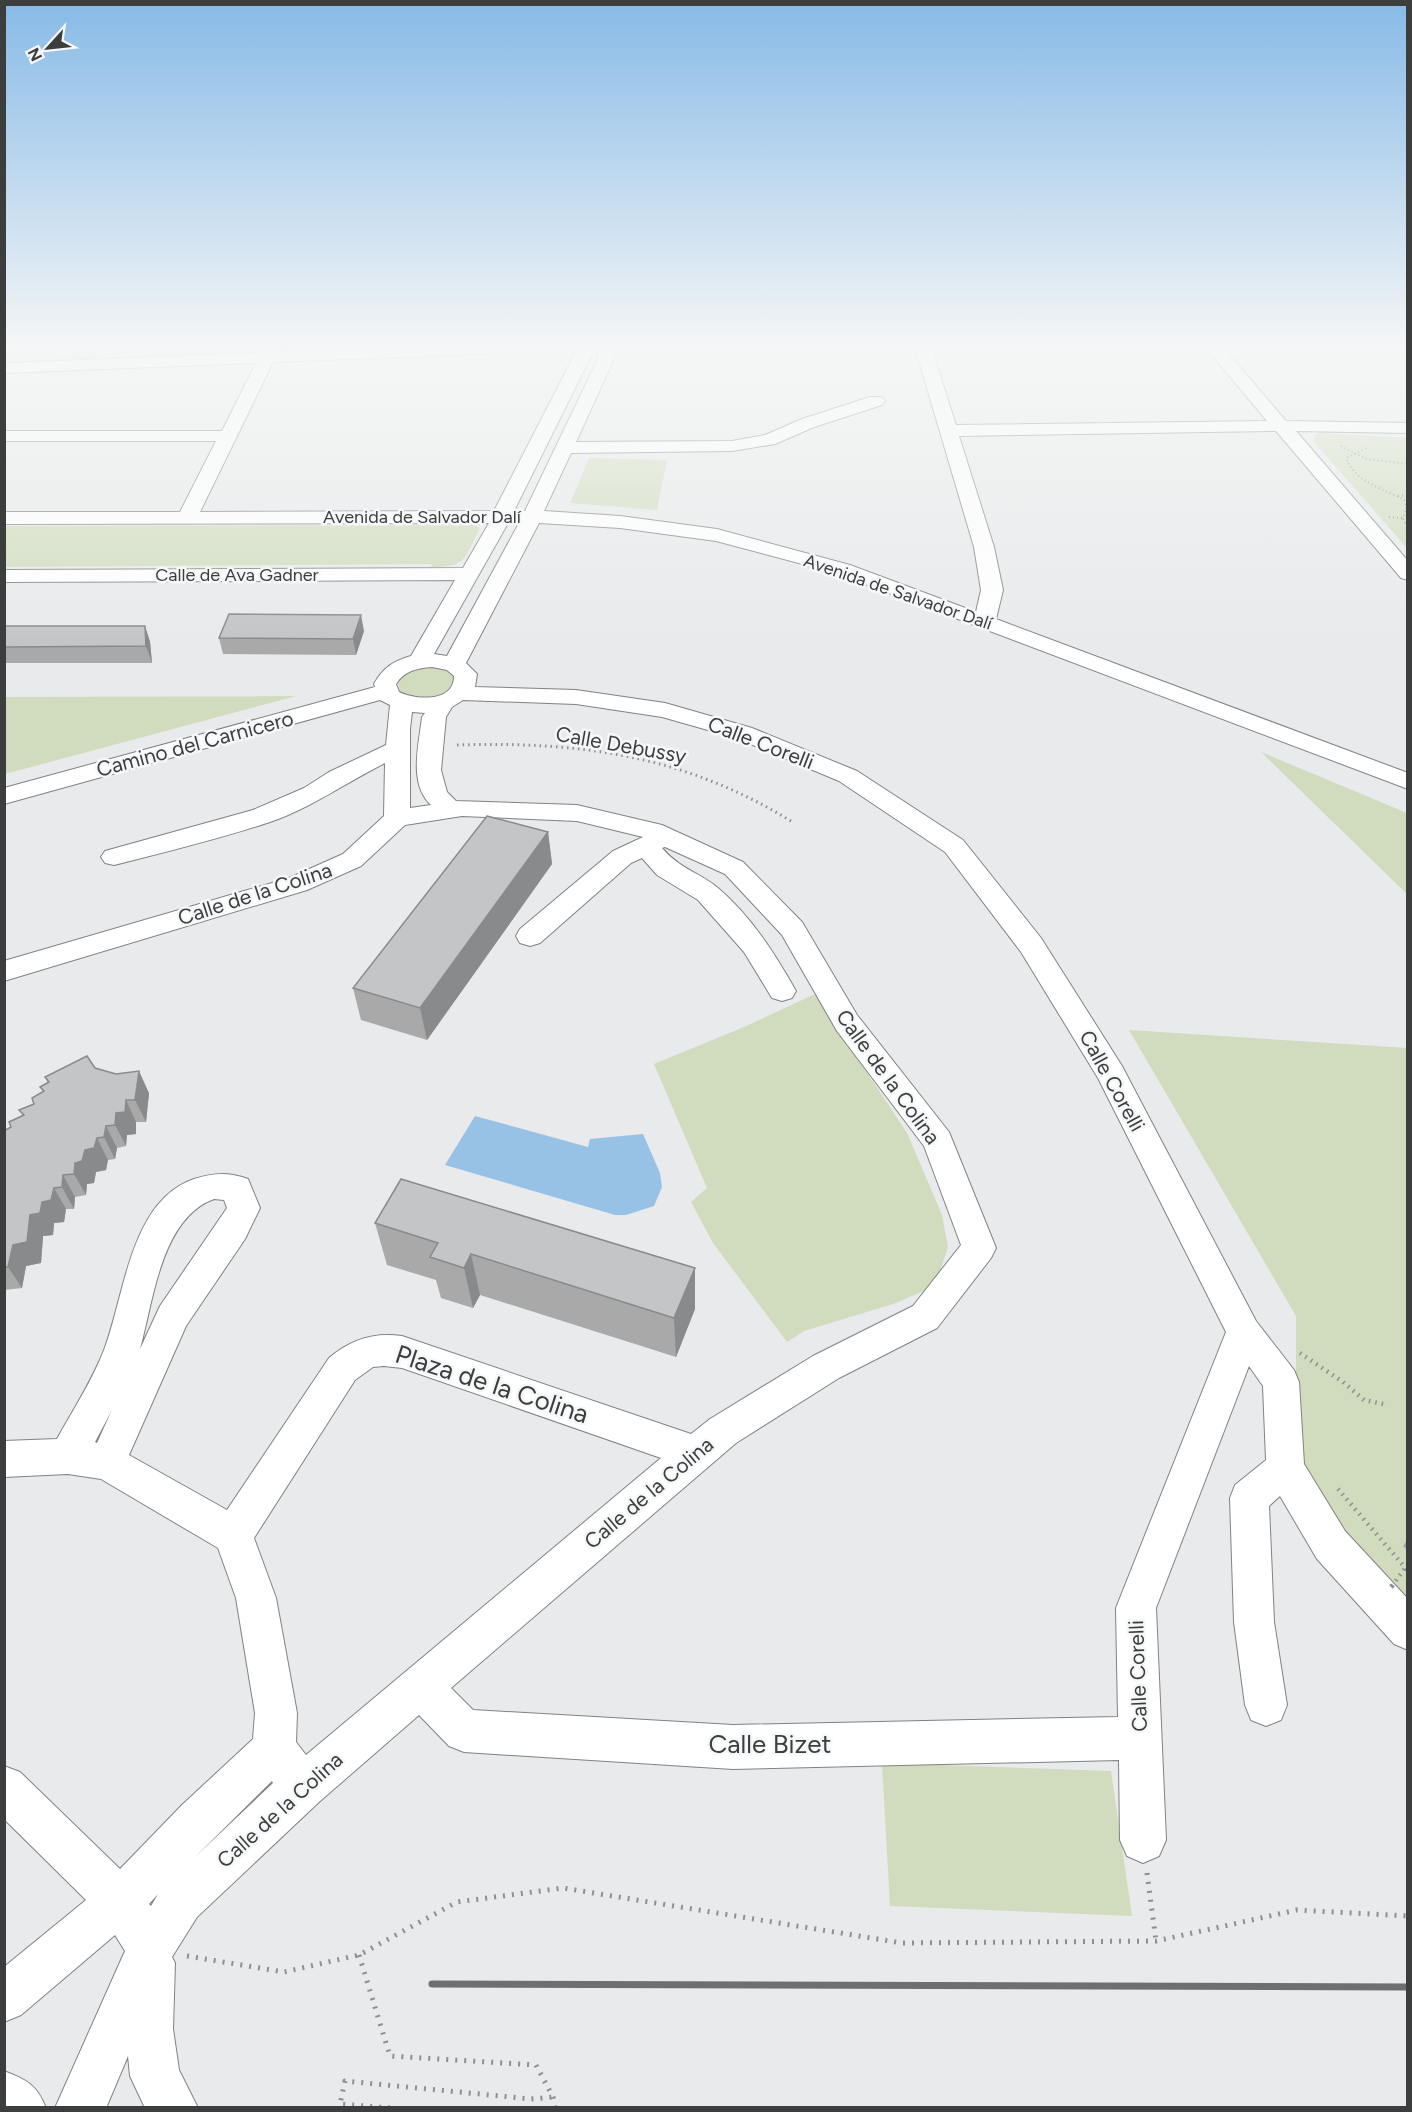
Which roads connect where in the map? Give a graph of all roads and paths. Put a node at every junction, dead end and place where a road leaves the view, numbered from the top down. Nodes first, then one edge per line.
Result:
1 (223, 443) edge
2 (537, 443) edge
3 (567, 443) edge
4 (759, 443) edge
5 (952, 443) edge
6 (1297, 443) edge
7 (1338, 444) dead end
8 (1373, 445) dead end
9 (564, 448) junction
10 (1351, 453) junction
11 (1407, 464) edge
12 (1407, 495) edge
13 (1397, 496) junction
14 (1406, 515) edge
15 (188, 516) junction
16 (501, 517) junction
17 (531, 517) junction
18 (4, 518) edge
19 (1407, 528) edge
20 (470, 574) junction
21 (1407, 574) edge
22 (4, 576) edge
23 (985, 622) junction
24 (419, 661) junction
25 (454, 664) junction
26 (394, 697) junction
27 (452, 698) junction
28 (430, 746) junction
29 (398, 748) junction
30 (1407, 782) edge
31 (4, 796) edge
32 (450, 809) junction
33 (397, 818) junction
34 (794, 823) dead end
35 (655, 841) junction
36 (114, 857) dead end
37 (530, 936) dead end
38 (4, 971) edge
39 (782, 991) dead end
40 (1244, 1332) junction
41 (1296, 1350) dead end
42 (1388, 1405) dead end
43 (696, 1453) junction
44 (68, 1456) junction
45 (4, 1459) edge
46 (107, 1462) junction
47 (1285, 1468) junction
48 (1333, 1483) dead end
49 (233, 1535) junction
50 (1407, 1564) edge
51 (1407, 1570) edge
52 (1391, 1587) dead end
53 (1407, 1630) edge
54 (420, 1686) junction
55 (1266, 1705) dead end
56 (1140, 1738) junction
57 (273, 1749) junction
58 (303, 1786) junction
59 (4, 1788) edge
60 (1143, 1840) joint
61 (120, 1901) junction
62 (1407, 1916) edge
63 (1156, 1941) junction
64 (151, 1948) junction
65 (359, 1955) junction
66 (4, 1998) edge
67 (4, 2096) edge
68 (553, 2097) junction
69 (21, 2108) edge
70 (80, 2108) edge
71 (173, 2108) edge
72 (390, 2108) edge
73 (555, 2108) edge

1 - 15 street
2 - 16 street
3 - 9 street
4 - 9 street
5 - 23 street
6 - 21 street
7 - 10 path
8 - 10 path
9 - 17 street
10 - 11 path
10 - 13 path
12 - 13 path
13 - 14 path
14 - 19 path
15 - 16 street, Avenida de Salvador Dalí
15 - 18 street, Avenida de Salvador Dalí
16 - 17 street, Avenida de Salvador Dalí
16 - 20 street
17 - 23 street, Avenida de Salvador Dalí
17 - 25 street
20 - 22 street, Calle de Ava Gadner
20 - 24 street
23 - 30 street, Avenida de Salvador Dalí
24 - 25 street
24 - 26 street
25 - 27 street
26 - 27 street, Camino del Carnicero
26 - 29 street
26 - 31 street, Camino del Carnicero
27 - 28 street
27 - 40 street, Calle Corelli
28 - 32 street
28 - 34 path, Calle Debussy
29 - 33 street
29 - 36 street
32 - 33 street, Calle de la Colina
32 - 35 street, Calle de la Colina
33 - 38 street, Calle de la Colina
35 - 37 street
35 - 39 street
35 - 43 street, Calle de la Colina
40 - 47 street
40 - 56 street, Calle Corelli
41 - 42 path
43 - 49 street, Plaza de la Colina
43 - 54 street, Calle de la Colina
44 - 45 street
44 - 46 street
44 - 46 street
46 - 49 street
47 - 53 street
47 - 55 street
48 - 51 path
49 - 57 street
50 - 52 path, bridge
54 - 56 street, Calle Bizet
54 - 58 street, Calle de la Colina
56 - 60 street, Calle Corelli
57 - 58 street
57 - 61 street
58 - 64 street, Calle de la Colina
59 - 61 street
60 - 63 path
61 - 64 street
61 - 66 street
62 - 63 path
63 - 65 path
64 - 65 path
64 - 70 street, Calle de la Colina
64 - 71 street
65 - 68 path
67 - 69 street
68 - 72 path
68 - 73 path

